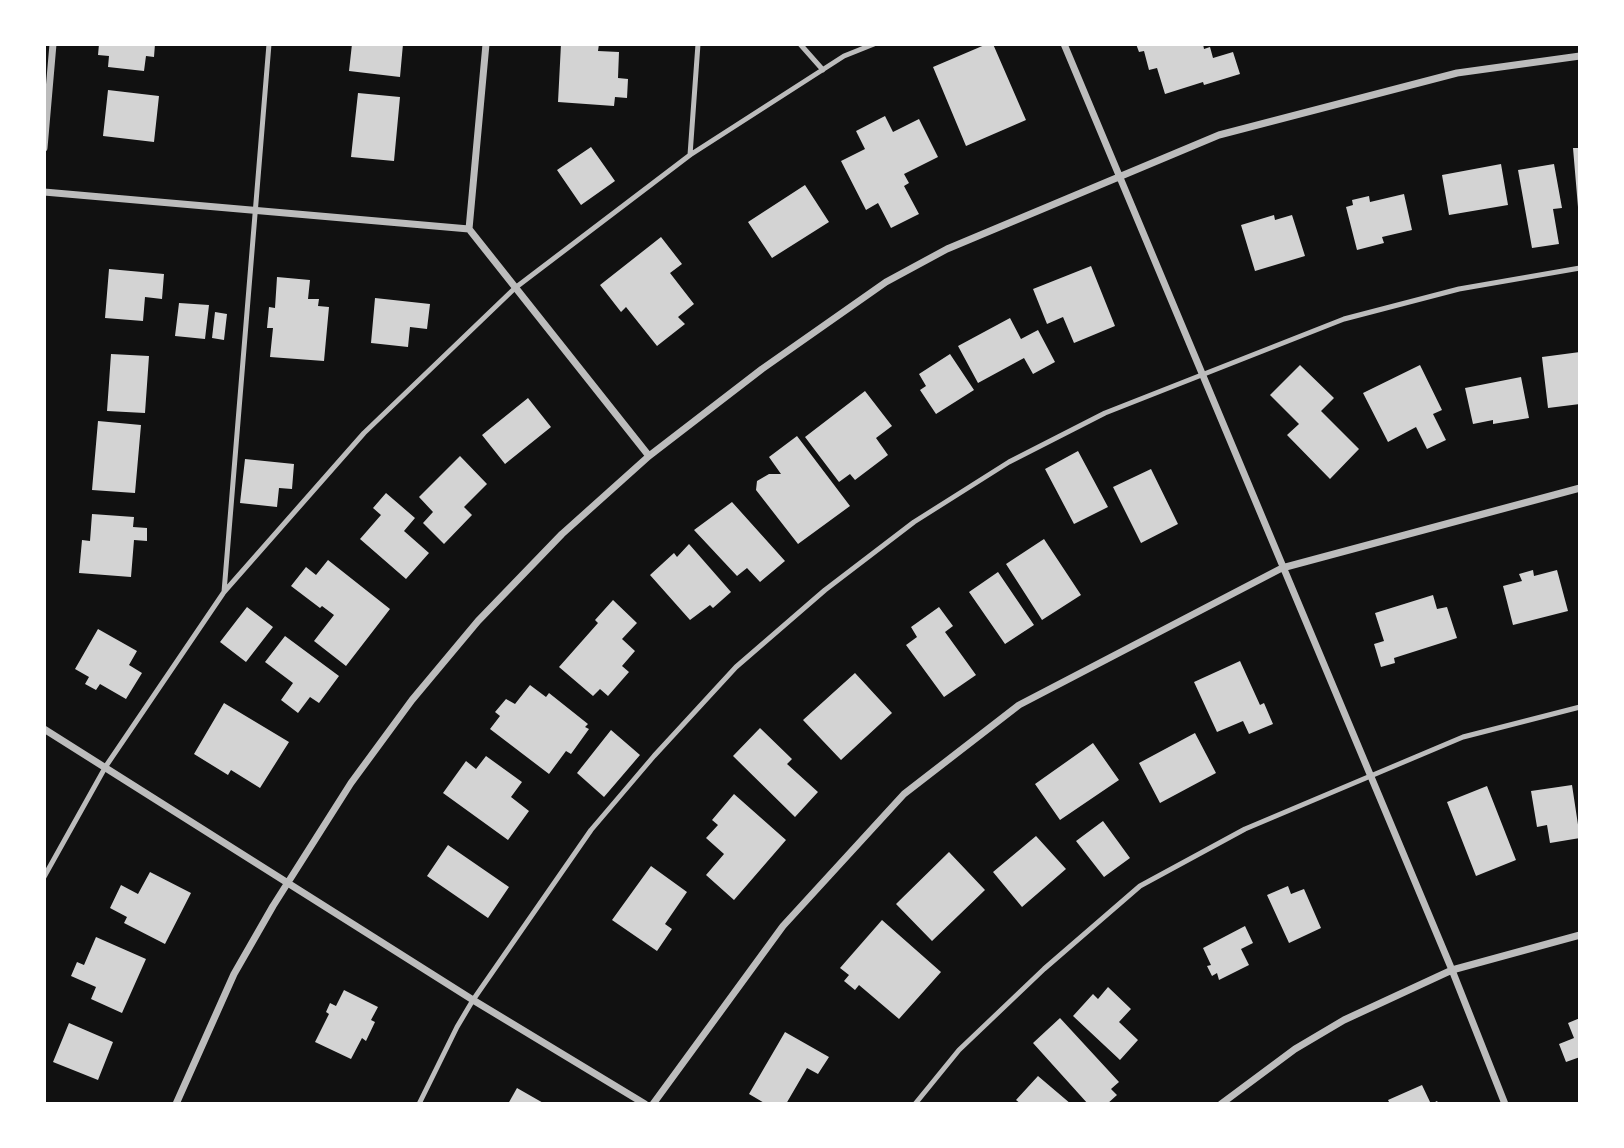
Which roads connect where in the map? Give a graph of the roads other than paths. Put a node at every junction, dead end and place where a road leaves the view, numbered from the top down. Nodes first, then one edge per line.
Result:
1 (53, 44) edge
2 (269, 44) edge
3 (485, 44) edge
4 (698, 44) edge
5 (800, 44) edge
6 (874, 44) edge
7 (1064, 44) edge
8 (1580, 56) edge
9 (823, 69) junction
10 (44, 148) edge
11 (690, 155) junction
12 (1120, 178) junction
13 (44, 192) edge
14 (254, 211) junction
15 (469, 229) junction
16 (1580, 268) edge
17 (515, 288) junction
18 (1201, 374) junction
19 (649, 456) junction
20 (1580, 488) edge
21 (1282, 568) junction
22 (224, 592) junction
23 (1580, 707) edge
24 (44, 729) edge
25 (106, 766) junction
26 (1369, 778) junction
27 (44, 877) edge
28 (288, 881) junction
29 (1580, 935) edge
30 (1452, 970) junction
31 (473, 1000) junction
32 (176, 1104) edge
33 (419, 1104) edge
34 (645, 1104) edge
35 (653, 1104) edge
36 (915, 1104) edge
37 (1221, 1104) edge
38 (1506, 1104) edge

1 - 10 street
2 - 14 lane
3 - 15 street
4 - 11 lane
5 - 9 lane
6 - 9 lane
7 - 12 street
8 - 12 street
9 - 11 lane
11 - 17 lane
12 - 18 street
12 - 19 street
13 - 14 street
14 - 15 street
14 - 22 lane
15 - 17 street
16 - 18 lane
17 - 19 street
17 - 22 lane
18 - 21 street
18 - 31 lane
19 - 28 street
20 - 21 street
21 - 26 street
21 - 35 street
22 - 25 lane
23 - 26 lane
24 - 25 street
25 - 27 lane
25 - 28 street
26 - 30 street
26 - 36 lane
28 - 31 street
28 - 32 street
29 - 30 street
30 - 37 street
30 - 38 street
31 - 33 lane
31 - 34 street

